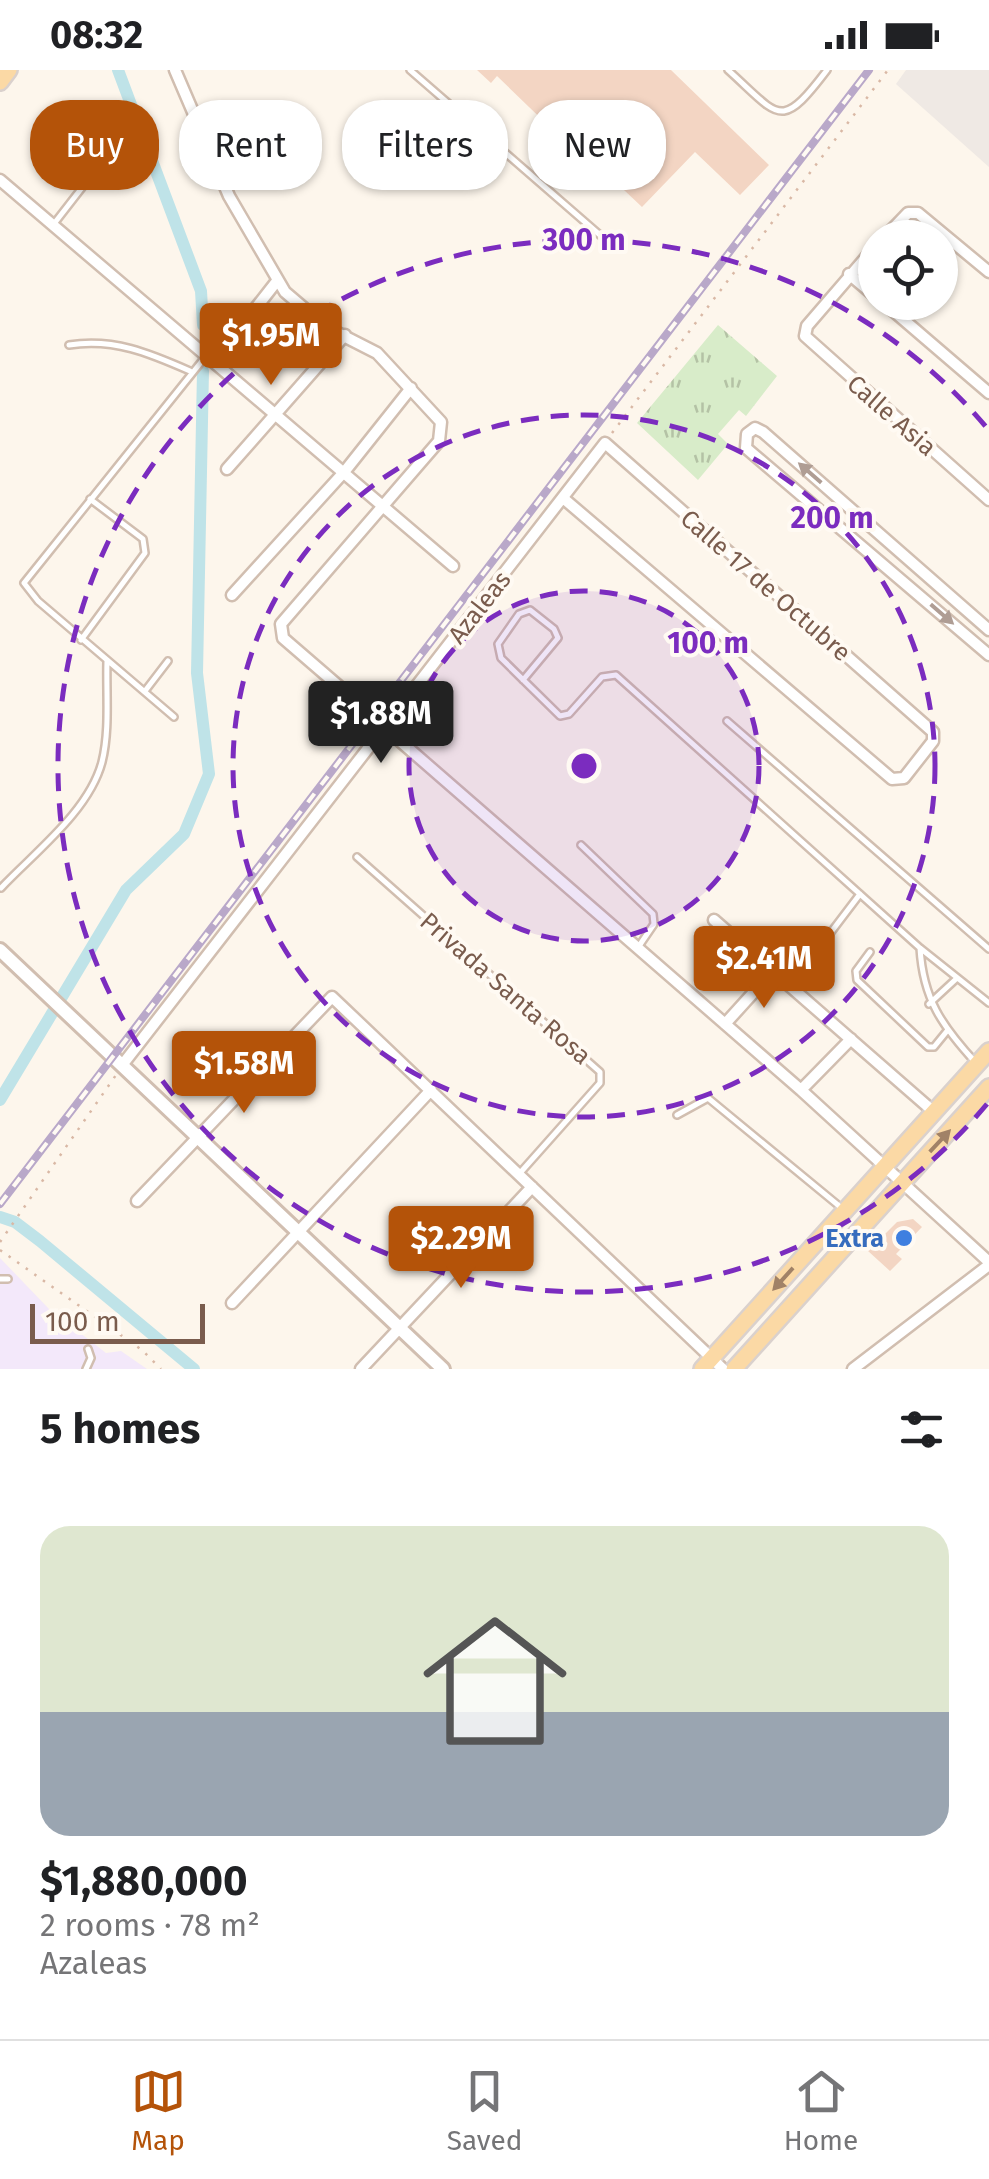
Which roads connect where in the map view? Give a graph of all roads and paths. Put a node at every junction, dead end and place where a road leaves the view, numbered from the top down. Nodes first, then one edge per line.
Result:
1 (9, 70) edge
2 (175, 70) edge
3 (410, 70) edge
4 (728, 70) edge
5 (827, 70) edge
6 (888, 70) edge
7 (0, 82) edge
8 (0, 180) edge
9 (80, 190) edge
10 (901, 220) edge
11 (929, 220) edge
12 (52, 225) junction
13 (608, 242) dead end
14 (958, 245) edge
15 (858, 265) edge
16 (989, 272) edge
17 (849, 274) junction
18 (277, 280) junction
19 (858, 282) edge
20 (904, 320) edge
21 (345, 335) junction
22 (68, 345) dead end
23 (212, 357) junction
24 (190, 370) junction
25 (412, 388) junction
26 (989, 394) edge
27 (277, 412) junction
28 (605, 442) junction
29 (227, 468) dead end
30 (344, 471) junction
31 (563, 498) junction
32 (90, 499) junction
33 (989, 500) edge
34 (380, 506) junction
35 (914, 564) junction
36 (453, 566) dead end
37 (902, 579) junction
38 (232, 595) dead end
39 (989, 630) edge
40 (82, 640) junction
41 (989, 655) edge
42 (107, 661) junction
43 (168, 661) dead end
44 (523, 680) junction
45 (144, 692) junction
46 (348, 695) dead end
47 (174, 717) dead end
48 (727, 721) dead end
49 (385, 728) junction
50 (581, 846) dead end
51 (357, 856) dead end
52 (2, 888) edge
53 (860, 894) junction
54 (714, 920) dead end
55 (638, 948) junction
56 (819, 948) dead end
57 (920, 948) junction
58 (0, 950) edge
59 (989, 950) edge
60 (870, 952) dead end
61 (773, 972) junction
62 (958, 978) junction
63 (989, 1003) edge
64 (929, 1004) junction
65 (725, 1024) junction
66 (946, 1030) junction
67 (852, 1039) junction
68 (989, 1050) edge
69 (123, 1064) junction
70 (977, 1064) junction
71 (989, 1087) edge
72 (431, 1090) junction
73 (801, 1090) junction
74 (934, 1112) junction
75 (677, 1115) dead end
76 (197, 1138) junction
77 (886, 1166) junction
78 (519, 1174) junction
79 (902, 1182) junction
80 (532, 1187) junction
81 (137, 1200) dead end
82 (845, 1211) junction
83 (298, 1234) junction
84 (0, 1242) edge
85 (0, 1250) edge
86 (989, 1263) edge
87 (232, 1303) dead end
88 (399, 1328) junction
89 (88, 1349) dead end
90 (712, 1365) edge
91 (86, 1369) edge
92 (161, 1369) edge
93 (361, 1369) edge
94 (443, 1369) edge
95 (734, 1369) edge
96 (853, 1369) edge

1 - 7 main road
2 - 18 street
3 - 13 lane
4 - 5 lane
6 - 28 path
8 - 12 street
9 - 12 lane
10 - 11 street
12 - 23 street
14 - 16 street
15 - 17 street
17 - 19 street
17 - 33 street, Calle Asia
18 - 21 street
18 - 23 street
20 - 26 street
21 - 25 street
21 - 27 street
22 - 24 lane
23 - 24 lane
23 - 27 street
24 - 32 lane
25 - 30 street
25 - 34 street
27 - 29 street
27 - 30 street
28 - 31 street, Azaleas
28 - 31 street, Calle 17 de Octubre
30 - 34 street
30 - 38 street
31 - 49 street, Azaleas
32 - 40 lane
32 - 40 lane
34 - 36 street
34 - 46 street
35 - 37 street
35 -> 37 street
35 - 39 street
37 -> 41 street
40 - 42 lane
42 - 45 lane
42 - 52 lane
43 - 45 lane
44 - 44 lane
44 - 53 lane
45 - 47 lane
48 - 59 lane
49 - 55 street
49 - 69 street, Azaleas
50 - 55 lane
51 - 78 lane, Privada Santa Rosa
53 - 56 lane
53 - 57 lane
54 - 61 street
55 - 65 street
57 - 62 lane
57 - 64 lane
58 - 69 street
60 - 66 lane
61 - 65 street
61 - 67 street
62 - 63 lane
62 - 64 lane
64 - 66 lane
65 - 73 street
66 - 70 lane
67 - 73 street
67 - 74 street
68 - 70 main road
69 - 76 street
69 - 84 path
70 - 74 main road
79 -> 71 main road
72 - 76 street
72 - 78 street
72 - 83 street
73 - 77 street
74 - 77 main road
75 - 82 lane
76 - 81 street
76 - 83 street
77 - 79 street
77 - 82 main road
78 - 80 street
79 - 86 street
79 - 95 main road
80 - 88 street
80 - 90 street
82 -> 90 main road
83 - 87 street
83 - 88 street
85 - 92 path
86 - 96 street
88 - 93 street
88 - 94 street
89 - 91 lane

